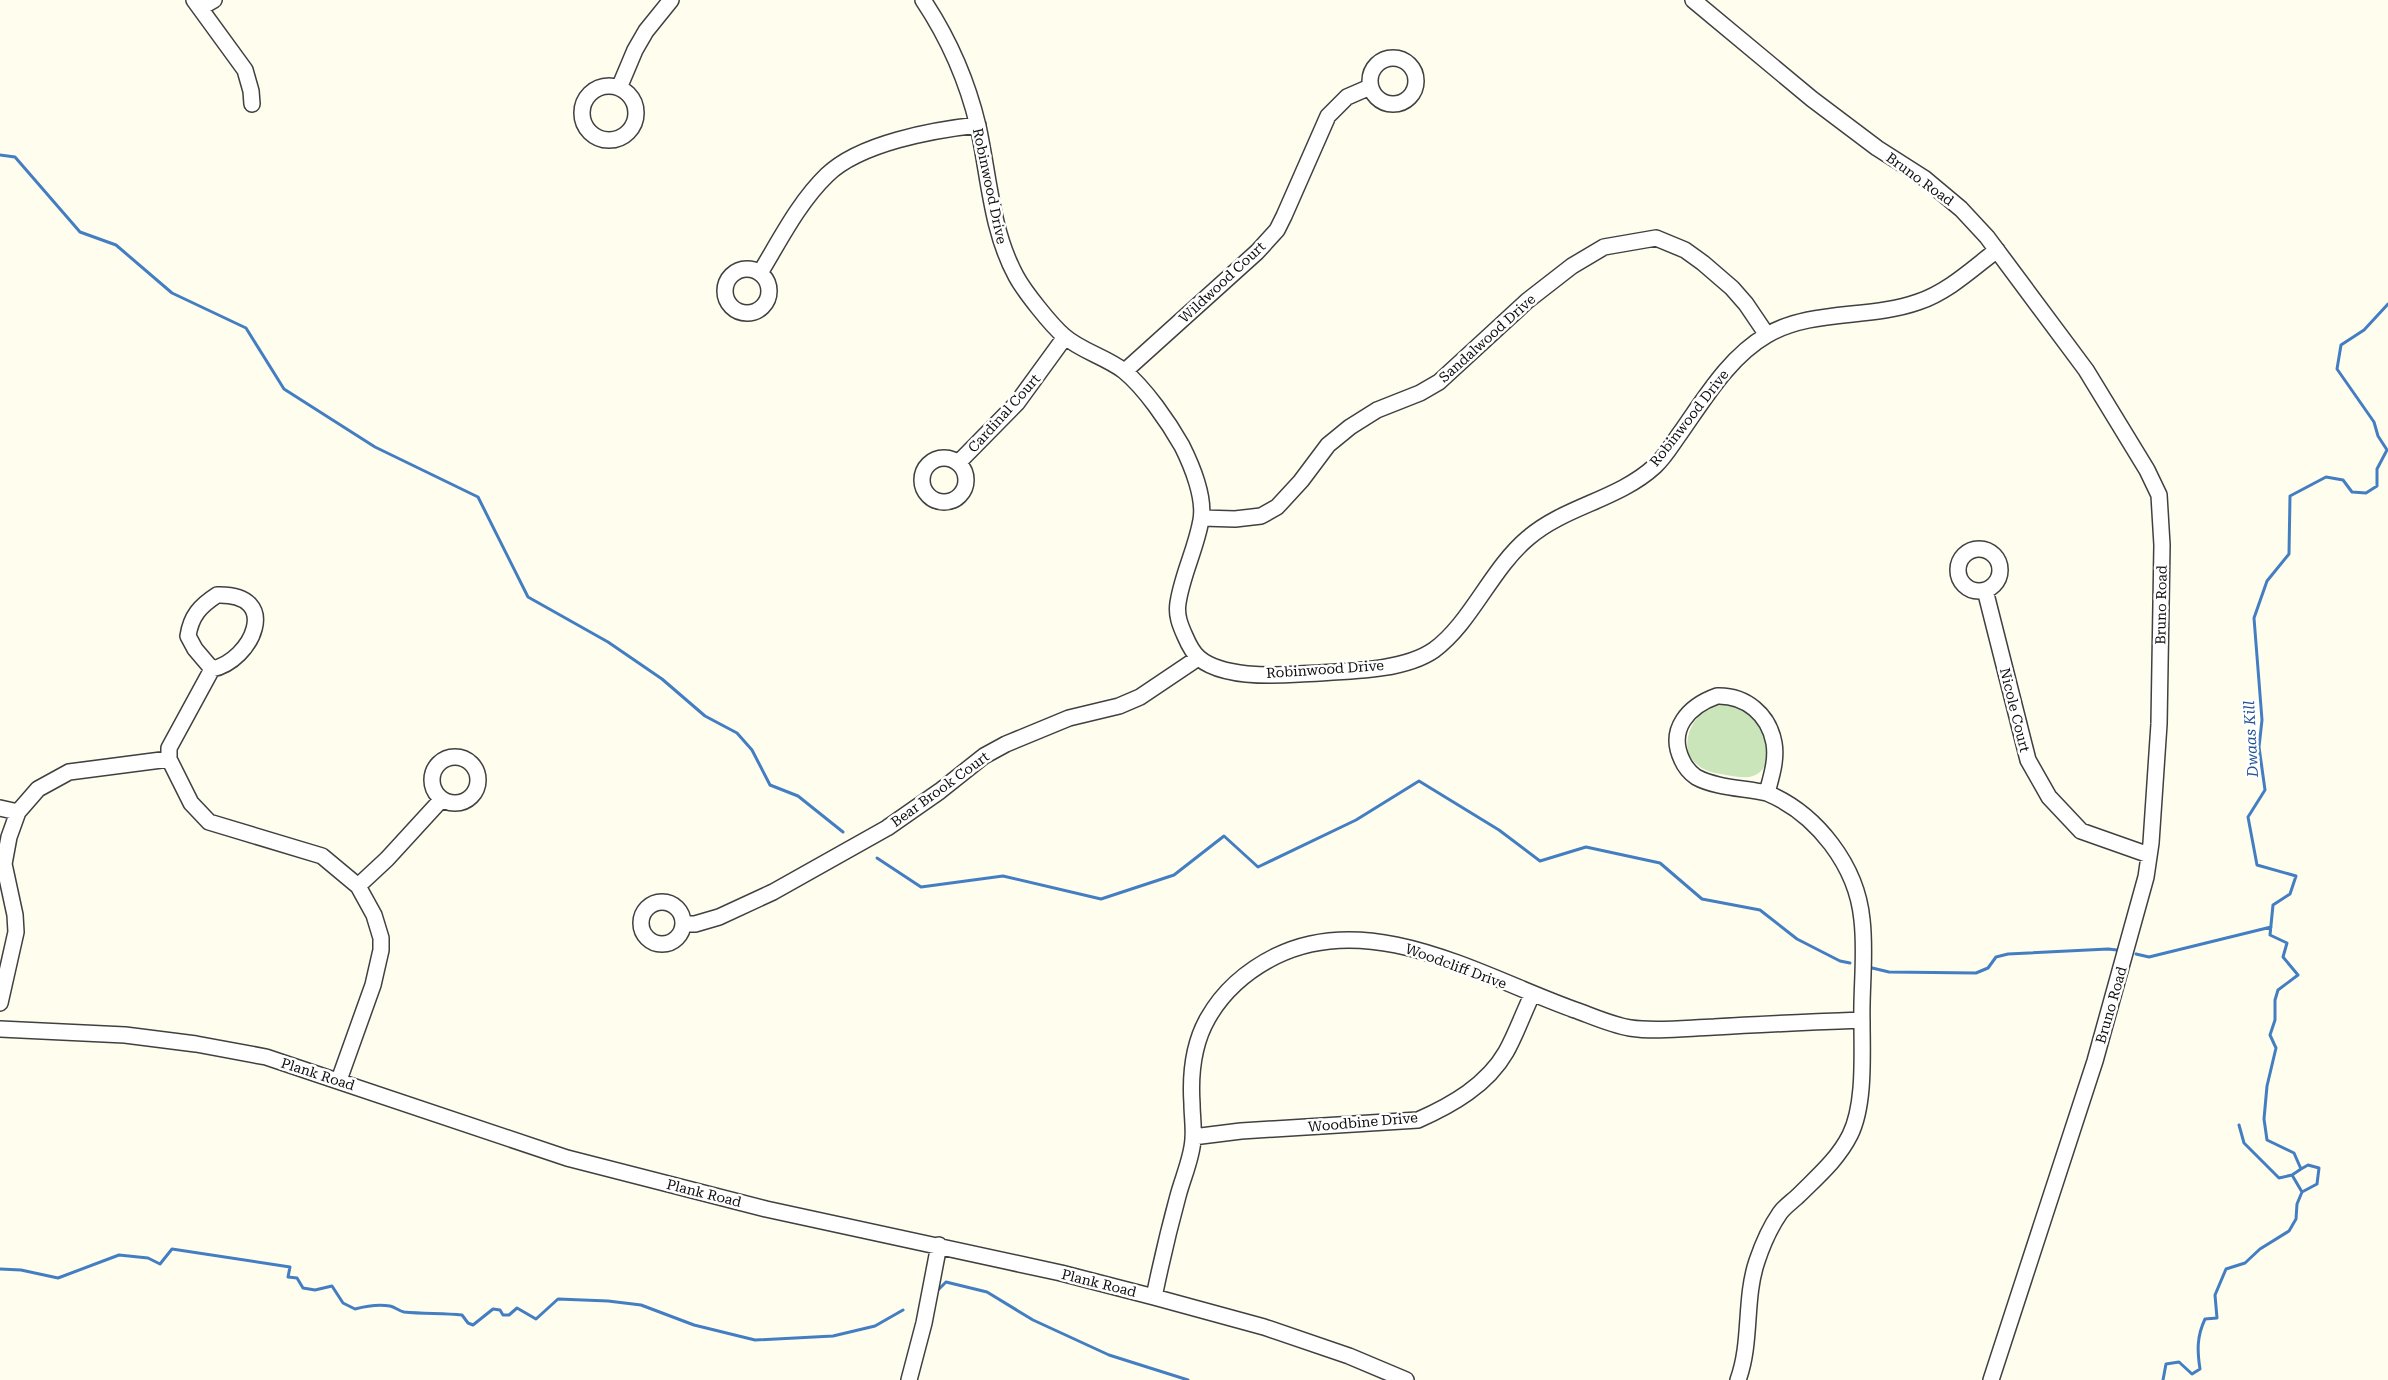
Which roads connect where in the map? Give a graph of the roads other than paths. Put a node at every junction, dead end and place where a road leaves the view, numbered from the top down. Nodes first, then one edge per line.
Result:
1 (214, 0) edge
2 (671, 0) edge
3 (923, 0) edge
4 (1693, 0) edge
5 (197, 4) edge
6 (1370, 87) dead end
7 (620, 88) dead end
8 (252, 104) dead end
9 (978, 125) junction
10 (1996, 250) junction
11 (760, 273) dead end
12 (1767, 335) junction
13 (1065, 338) junction
14 (1125, 372) junction
15 (958, 463) dead end
16 (1202, 518) junction
17 (1984, 590) dead end
18 (1198, 658) junction
19 (212, 669) junction
20 (169, 759) junction
21 (1767, 793) junction
22 (442, 799) dead end
23 (0, 808) edge
24 (18, 812) junction
25 (2149, 855) junction
26 (4, 877) edge
27 (358, 886) junction
28 (683, 924) dead end
29 (1532, 995) junction
30 (0, 1003) edge
31 (1862, 1020) junction
32 (0, 1028) edge
33 (339, 1080) junction
34 (1193, 1137) junction
35 (939, 1245) junction
36 (1154, 1297) junction
37 (909, 1380) edge
38 (1406, 1380) edge
39 (1738, 1380) edge
40 (1991, 1380) edge

1 - 5 street
2 - 7 street
3 - 9 street, Robinwood Drive
4 - 10 street, Bruno Road
5 - 8 street
6 - 14 street, Wildwood Court
9 - 11 street
9 - 13 street, Robinwood Drive
10 - 12 street, Robinwood Drive
10 - 25 street, Bruno Road
12 - 16 street, Sandalwood Drive
12 - 18 street, Robinwood Drive
13 - 14 street, Robinwood Drive
13 - 15 street, Cardinal Court
14 - 16 street, Robinwood Drive
16 - 18 street, Robinwood Drive
17 - 25 street, Nicole Court
18 - 28 street, Bear Brook Court
19 - 19 street
19 - 20 street
20 - 24 street
20 - 27 street
21 - 21 street
21 - 31 street
22 - 27 street
23 - 24 street
24 - 26 street
25 - 40 street, Bruno Road
26 - 30 street
27 - 33 street
29 - 31 street, Woodcliff Drive
29 - 34 street, Woodbine Drive
29 - 34 street, Woodcliff Drive
31 - 39 street
32 - 33 street, Plank Road
33 - 35 street, Plank Road
34 - 36 street, Woodcliff Drive
35 - 36 street, Plank Road
35 - 37 street
36 - 38 street, Plank Road

